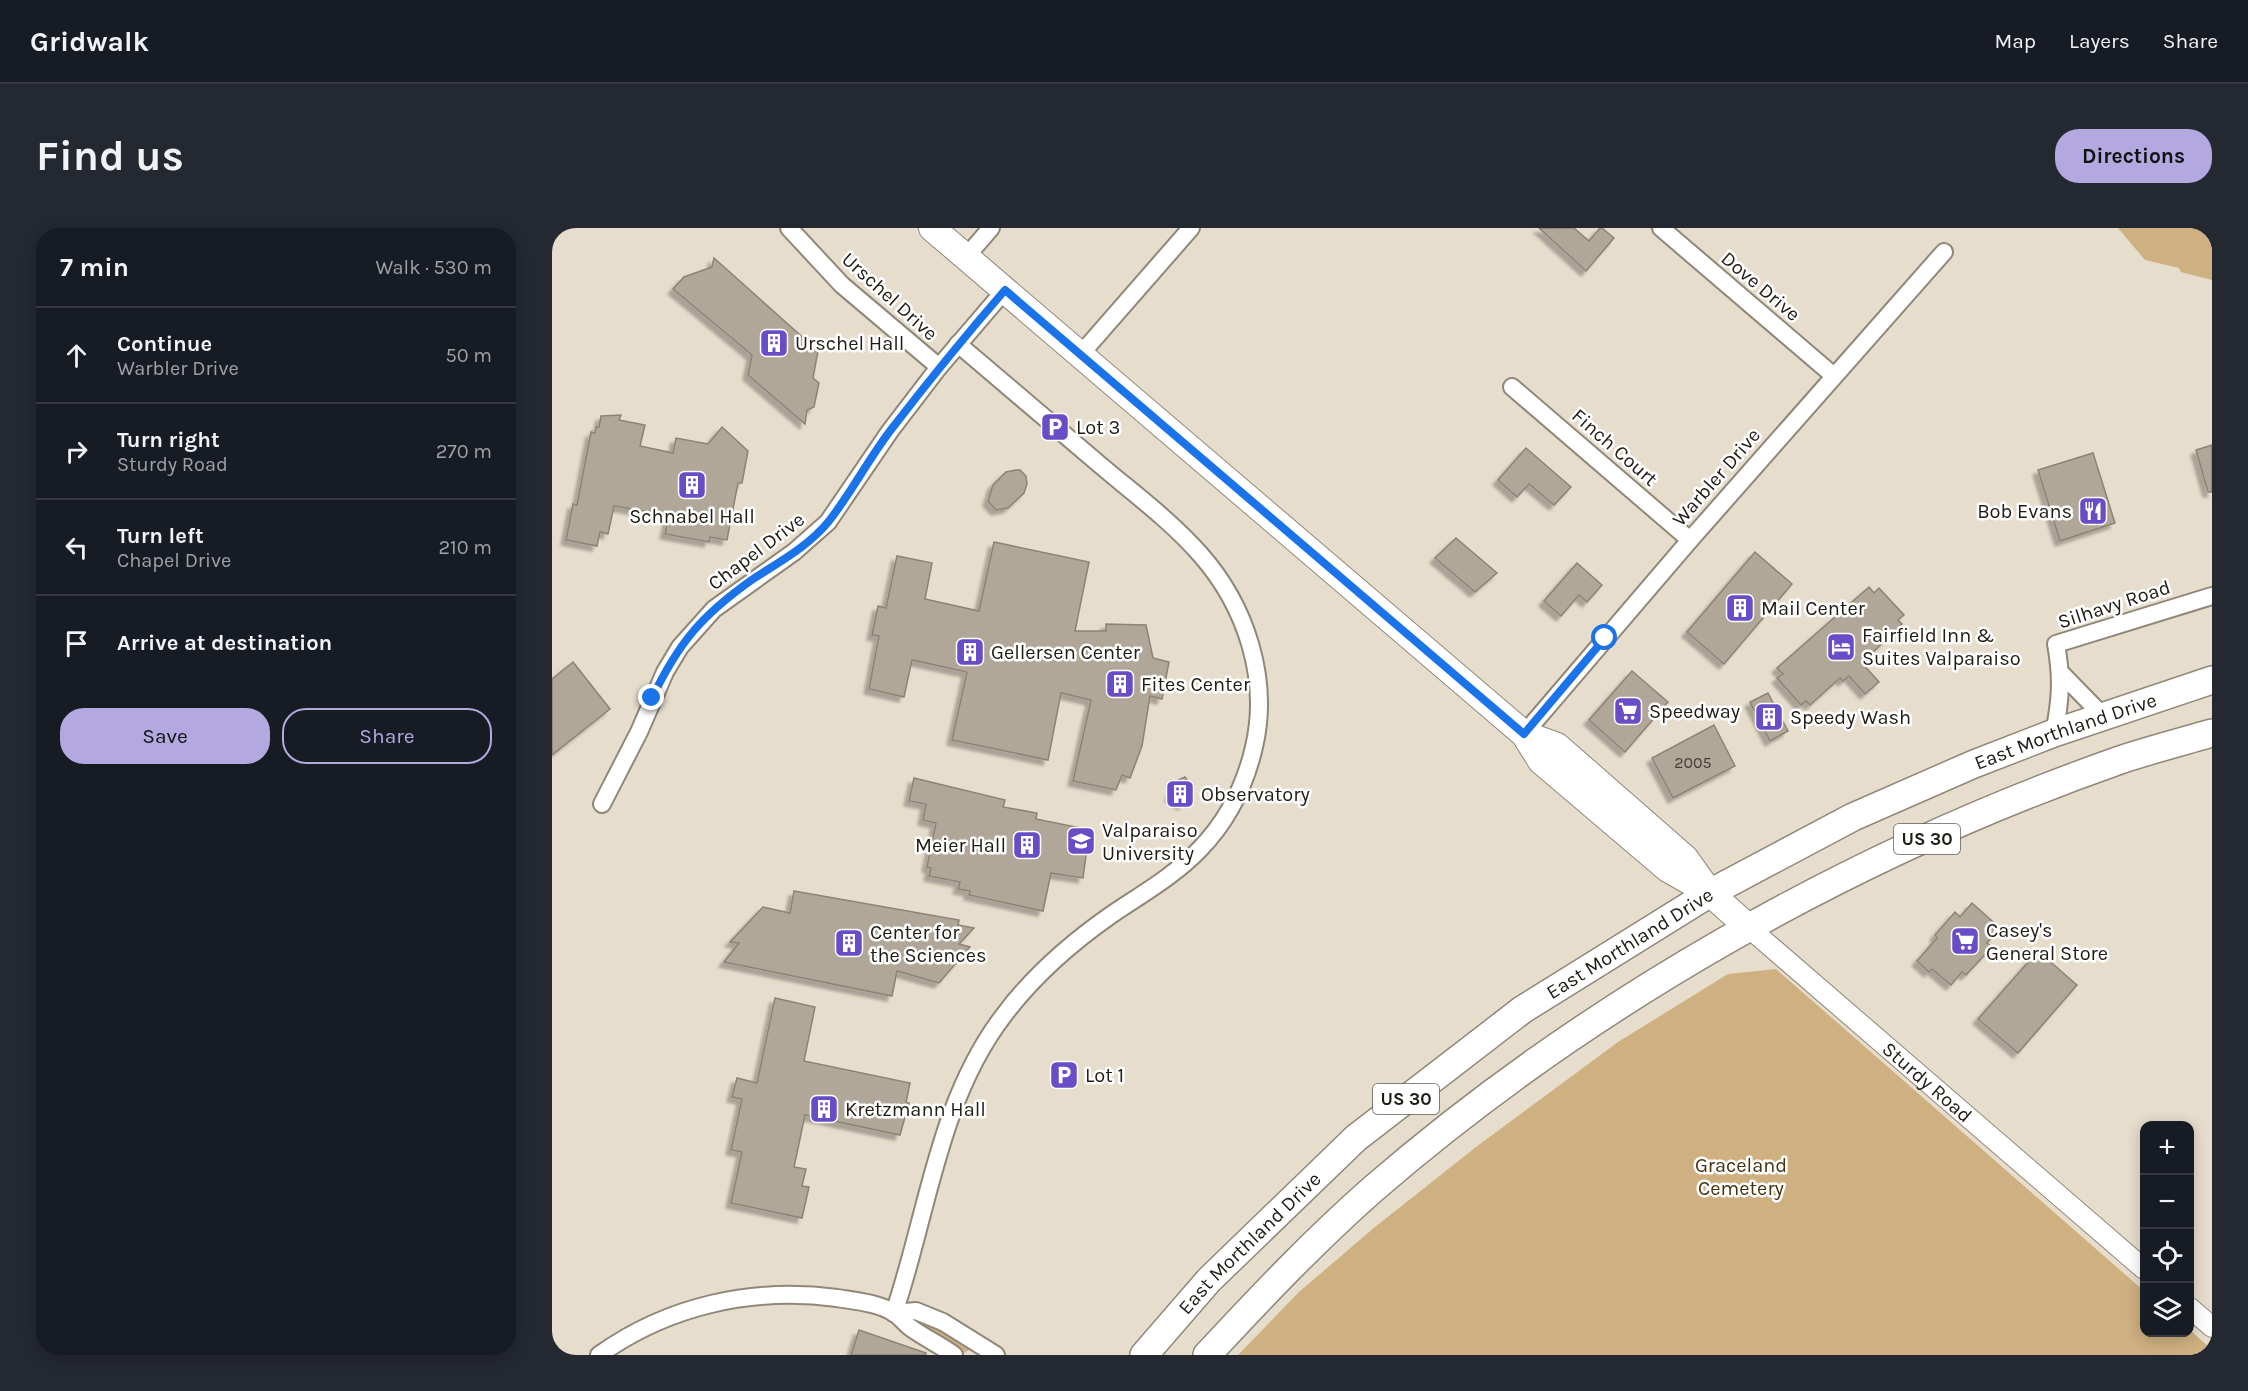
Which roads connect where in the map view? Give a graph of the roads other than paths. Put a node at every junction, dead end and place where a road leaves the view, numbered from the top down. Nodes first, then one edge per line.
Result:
1 (789, 228) edge
2 (932, 228) edge
3 (991, 228) edge
4 (1191, 228) edge
5 (1661, 228) edge
6 (1944, 252) dead end
7 (966, 257) junction
8 (1005, 290) junction
9 (958, 344) junction
10 (1080, 355) junction
11 (939, 367) junction
12 (1834, 376) junction
13 (1512, 387) dead end
14 (1690, 540) junction
15 (2212, 596) edge
16 (2061, 673) junction
17 (2212, 680) edge
18 (2103, 716) junction
19 (2054, 733) junction
20 (2212, 733) edge
21 (1524, 734) junction
22 (602, 804) dead end
23 (1710, 893) junction
24 (1748, 927) junction
25 (2140, 1265) edge
26 (2194, 1311) edge
27 (894, 1313) junction
28 (2212, 1327) edge
29 (599, 1355) edge
30 (954, 1355) edge
31 (996, 1355) edge
32 (1144, 1355) edge
33 (1207, 1355) edge

1 - 11 street, Urschel Drive
2 - 7 main road, Sturdy Road
3 - 7 street
4 - 10 street
5 - 12 street, Dove Drive
6 - 12 street, Warbler Drive
7 - 8 main road, Sturdy Road
8 - 9 street, Chapel Drive
8 - 10 main road, Sturdy Road
9 - 11 street, Chapel Drive
9 - 27 street
10 - 21 main road, Sturdy Road
11 - 22 street, Chapel Drive
12 - 14 street, Warbler Drive
13 - 14 street, Finch Court
14 - 21 street, Warbler Drive
15 - 16 street, Silhavy Road
16 - 18 street
16 - 19 street, Silhavy Road
17 - 18 highway, East Morthland Drive / US 30
18 - 19 highway, East Morthland Drive / US 30
19 - 23 highway, East Morthland Drive / US 30
20 - 24 highway, US 30
21 - 23 main road, Sturdy Road
23 - 24 main road, Sturdy Road
23 - 32 highway, East Morthland Drive / US 30
24 - 25 street, Sturdy Road
24 - 33 highway, US 30
26 - 28 street
27 - 29 street
27 - 30 street
27 - 31 street

